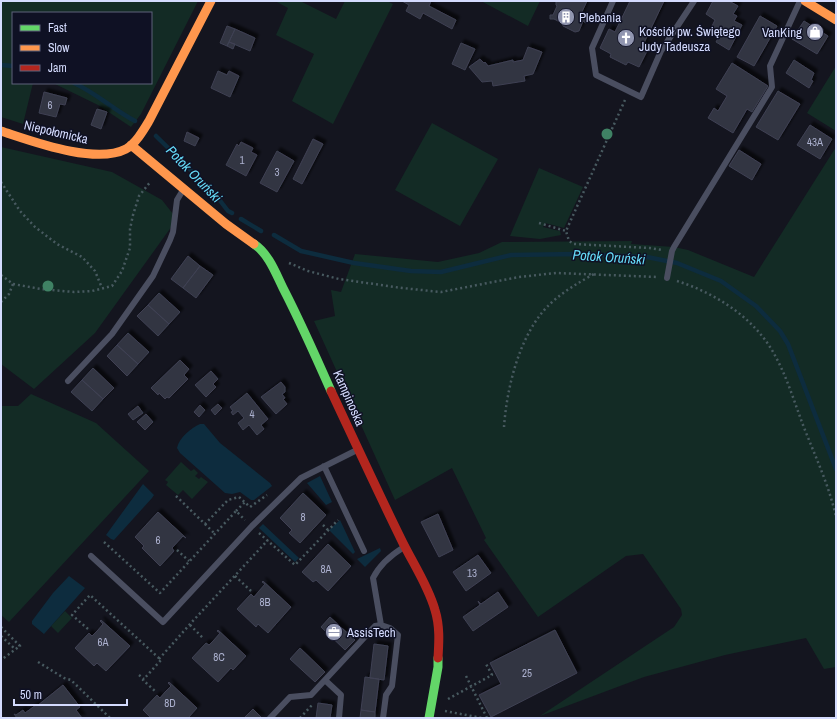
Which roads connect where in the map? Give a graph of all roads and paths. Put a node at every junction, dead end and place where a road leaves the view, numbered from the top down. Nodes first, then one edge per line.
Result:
1 (211, 1) edge
2 (613, 1) edge
3 (694, 1) edge
4 (800, 1) edge
5 (805, 1) edge
6 (836, 20) edge
7 (628, 91) junction
8 (1, 131) edge
9 (131, 145) junction
10 (162, 171) junction
11 (1, 182) edge
12 (183, 189) junction
13 (539, 223) dead end
14 (566, 231) junction
15 (672, 253) junction
16 (270, 262) junction
17 (594, 274) junction
18 (1, 275) edge
19 (668, 278) junction
20 (13, 284) junction
21 (102, 288) junction
22 (1, 302) edge
23 (68, 381) dead end
24 (504, 427) dead end
25 (358, 450) junction
26 (324, 466) junction
27 (176, 496) dead end
28 (239, 497) dead end
29 (245, 502) dead end
30 (236, 511) dead end
31 (836, 517) edge
32 (205, 524) junction
33 (323, 525) dead end
34 (328, 530) dead end
35 (215, 534) dead end
36 (268, 540) dead end
37 (316, 542) dead end
38 (320, 545) dead end
39 (405, 547) junction
40 (177, 550) dead end
41 (364, 551) dead end
42 (91, 556) dead end
43 (189, 561) dead end
44 (235, 576) junction
45 (251, 591) dead end
46 (190, 625) junction
47 (381, 625) junction
48 (1, 628) edge
49 (88, 629) dead end
50 (1, 636) edge
51 (204, 639) dead end
52 (15, 649) junction
53 (159, 659) junction
54 (1, 660) edge
55 (38, 662) dead end
56 (485, 662) dead end
57 (139, 674) dead end
58 (466, 676) dead end
59 (144, 679) junction
60 (326, 681) junction
61 (472, 686) junction
62 (155, 692) dead end
63 (444, 701) dead end
64 (443, 706) dead end
65 (110, 718) edge
66 (270, 718) edge
67 (339, 718) edge
68 (383, 718) edge
69 (429, 718) edge
70 (482, 718) edge
71 (487, 718) edge

1 - 9 street, Niepołomicka
2 - 7 lane
3 - 7 lane
4 - 15 lane
5 - 6 street
7 - 14 path
8 - 9 street, Niepołomicka
9 - 10 street, Kampinoska
10 - 12 street, Kampinoska
10 - 21 path
11 - 21 path
12 - 16 street, Kampinoska
12 - 23 lane
13 - 14 path
14 - 15 path
15 - 19 lane
16 - 17 path
16 - 25 street, Kampinoska
17 - 19 path
17 - 24 path
18 - 20 path
19 - 31 path
20 - 21 path
20 - 22 path
25 - 26 lane
25 - 39 street, Kampinoska
26 - 41 lane
26 - 42 lane
27 - 32 path
28 - 32 path
29 - 30 path
32 - 35 path
33 - 34 path
36 - 44 path
37 - 38 path
39 - 47 lane
39 - 69 street, Kampinoska
40 - 43 path
44 - 45 path
44 - 46 path
46 - 51 path
46 - 53 path
47 - 60 lane
47 - 68 lane
48 - 52 path
49 - 53 path
50 - 52 path
52 - 54 path
53 - 59 path
55 - 65 path
56 - 61 path
57 - 59 path
58 - 61 path
59 - 62 path
60 - 66 lane
60 - 67 lane
61 - 63 path
61 - 71 path
64 - 70 path

